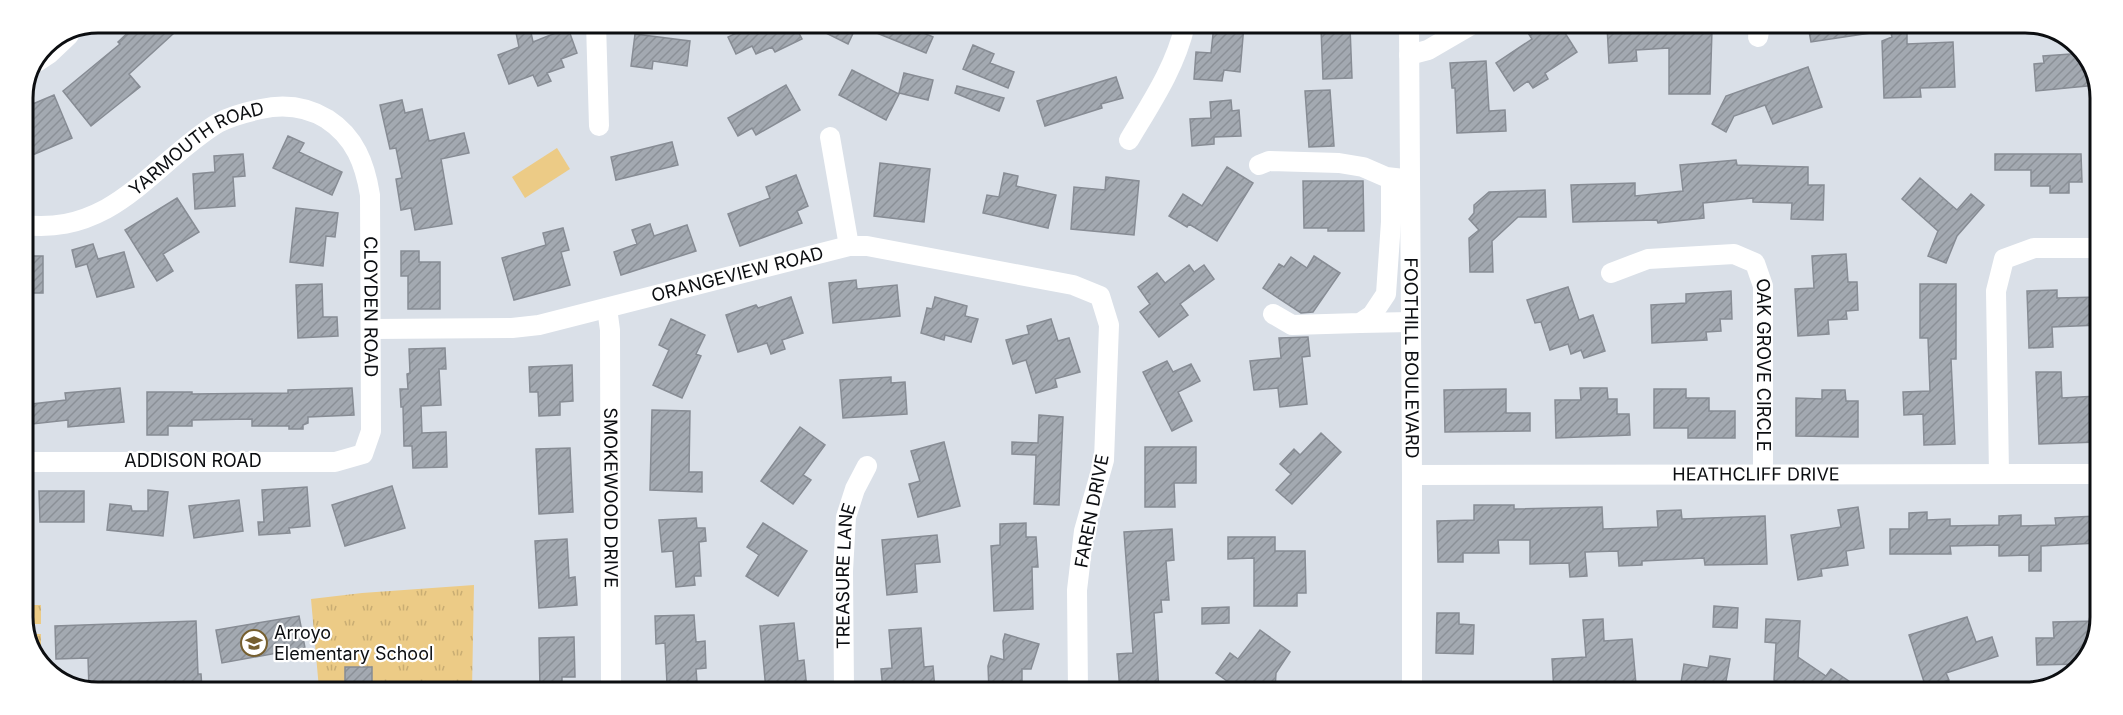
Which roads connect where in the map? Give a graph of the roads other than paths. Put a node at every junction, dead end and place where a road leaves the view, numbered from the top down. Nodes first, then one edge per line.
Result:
1 (596, 33) edge
2 (1183, 33) edge
3 (1409, 33) edge
4 (1457, 33) edge
5 (1409, 55) junction
6 (599, 126) dead end
7 (830, 137) dead end
8 (1129, 140) dead end
9 (362, 158) joint
10 (1259, 165) dead end
11 (1401, 178) junction
12 (33, 226) edge
13 (849, 246) junction
14 (2090, 248) edge
15 (1611, 273) dead end
16 (1100, 296) joint
17 (607, 308) junction
18 (1273, 314) dead end
19 (1411, 322) junction
20 (1360, 323) junction
21 (372, 329) junction
22 (363, 454) joint
23 (33, 462) edge
24 (867, 466) dead end
25 (1763, 474) junction
26 (1999, 474) junction
27 (2090, 474) edge
28 (1412, 475) junction
29 (611, 682) edge
30 (844, 682) edge
31 (1078, 682) edge
32 (1412, 682) edge

1 - 6 street
2 - 8 street
3 - 5 street, FOOTHILL BOULEVARD
4 - 5 street
5 - 11 street, FOOTHILL BOULEVARD
7 - 13 street
9 - 12 street, YARMOUTH ROAD
9 - 21 street, CLOYDEN ROAD
10 - 11 street
11 - 19 street, FOOTHILL BOULEVARD
11 - 20 street
13 - 16 street, ORANGEVIEW ROAD
13 - 17 street, ORANGEVIEW ROAD
14 - 26 street
15 - 25 street, OAK GROVE CIRCLE
16 - 31 street, FAREN DRIVE
17 - 21 street, ORANGEVIEW ROAD
17 - 29 street, SMOKEWOOD DRIVE
18 - 20 street
19 - 20 street
19 - 28 street, FOOTHILL BOULEVARD
21 - 22 street, CLOYDEN ROAD
22 - 23 street, ADDISON ROAD
24 - 30 street, TREASURE LANE
25 - 26 street, HEATHCLIFF DRIVE
25 - 28 street, HEATHCLIFF DRIVE
26 - 27 street, HEATHCLIFF DRIVE
28 - 32 street, FOOTHILL BOULEVARD

